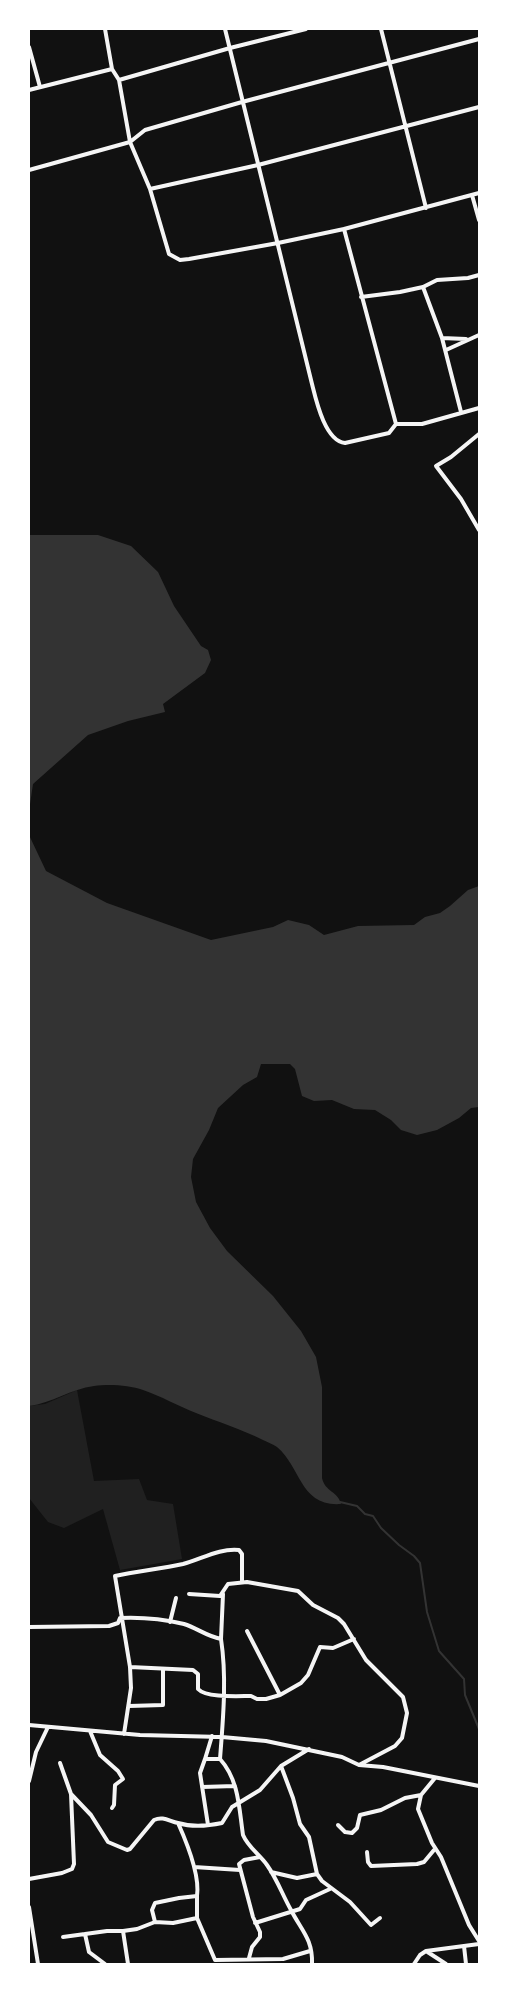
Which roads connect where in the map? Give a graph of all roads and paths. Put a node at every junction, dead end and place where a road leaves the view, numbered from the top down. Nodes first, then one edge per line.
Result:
1 (106, 29) edge
2 (224, 29) edge
3 (306, 29) edge
4 (381, 29) edge
5 (479, 39) edge
6 (29, 47) edge
7 (230, 48) junction
8 (390, 62) junction
9 (112, 70) junction
10 (119, 80) junction
11 (40, 87) junction
12 (29, 90) edge
13 (242, 102) junction
14 (479, 107) edge
15 (406, 126) junction
16 (130, 142) junction
17 (258, 165) junction
18 (29, 170) edge
19 (150, 189) junction
20 (479, 193) edge
21 (472, 195) junction
22 (426, 208) junction
23 (479, 220) edge
24 (344, 229) junction
25 (278, 243) junction
26 (479, 275) edge
27 (423, 287) junction
28 (361, 297) junction
29 (479, 335) edge
30 (442, 338) junction
31 (468, 339) junction
32 (446, 350) junction
33 (479, 408) edge
34 (461, 412) junction
35 (396, 424) junction
36 (479, 434) edge
37 (479, 530) edge
38 (242, 1581) junction
39 (189, 1594) dead end
40 (223, 1594) junction
41 (176, 1598) dead end
42 (120, 1618) junction
43 (170, 1622) junction
44 (29, 1627) edge
45 (247, 1631) dead end
46 (221, 1639) junction
47 (354, 1640) junction
48 (130, 1667) junction
49 (163, 1669) junction
50 (280, 1695) junction
51 (224, 1696) junction
52 (129, 1706) junction
53 (29, 1725) edge
54 (48, 1727) junction
55 (90, 1730) junction
56 (124, 1734) junction
57 (212, 1736) junction
58 (222, 1737) junction
59 (309, 1749) junction
60 (204, 1759) junction
61 (220, 1759) junction
62 (60, 1763) dead end
63 (359, 1765) junction
64 (282, 1766) junction
65 (435, 1778) junction
66 (29, 1781) edge
67 (235, 1786) junction
68 (479, 1786) edge
69 (202, 1787) junction
70 (71, 1794) junction
71 (421, 1795) junction
72 (238, 1803) junction
73 (112, 1808) dead end
74 (178, 1823) junction
75 (208, 1825) junction
76 (338, 1825) dead end
77 (434, 1850) junction
78 (367, 1852) dead end
79 (260, 1857) junction
80 (194, 1867) junction
81 (240, 1870) junction
82 (271, 1872) junction
83 (317, 1874) junction
84 (29, 1879) edge
85 (330, 1889) junction
86 (197, 1896) junction
87 (29, 1907) edge
88 (292, 1912) junction
89 (198, 1918) junction
90 (380, 1918) dead end
91 (155, 1922) junction
92 (255, 1923) junction
93 (123, 1931) junction
94 (85, 1934) junction
95 (64, 1937) dead end
96 (479, 1942) edge
97 (464, 1946) junction
98 (310, 1951) junction
99 (426, 1951) junction
100 (248, 1958) junction
101 (282, 1958) junction
102 (38, 1964) edge
103 (104, 1964) edge
104 (128, 1964) edge
105 (280, 1964) edge
106 (312, 1964) edge
107 (414, 1964) edge
108 (446, 1964) edge
109 (466, 1964) edge

1 - 9 street
2 - 7 street
3 - 7 street
4 - 8 street
5 - 8 street
6 - 11 street
7 - 10 street
7 - 13 street
8 - 13 street
8 - 15 street
9 - 10 street
9 - 11 street
10 - 16 street
11 - 12 street
13 - 16 street
13 - 17 street
14 - 15 street
15 - 17 street
15 - 22 street
16 - 18 street
16 - 19 street
17 - 19 street
17 - 25 street
19 - 25 street
20 - 21 street
21 - 22 street
21 - 23 street
22 - 24 street
24 - 25 street
24 - 28 street
25 - 35 street
26 - 27 street
27 - 28 street
27 - 30 street
28 - 35 street
29 - 31 street
30 - 31 street
30 - 32 street
31 - 32 street
32 - 34 street
33 - 34 street
34 - 35 street
36 - 37 street
38 - 40 street
38 - 42 street
38 - 47 street
39 - 40 street
40 - 46 street
41 - 43 street
42 - 43 street
42 - 44 street
42 - 48 street
43 - 46 street
45 - 50 street
46 - 51 street
47 - 50 street
47 - 63 street
48 - 49 street
48 - 52 street
49 - 51 street
49 - 52 street
50 - 51 street
51 - 58 street
52 - 56 street
53 - 54 street
54 - 55 street
54 - 66 street
55 - 56 street
55 - 73 street
56 - 57 street
57 - 58 street
57 - 60 street
58 - 59 street
58 - 61 street
59 - 63 street
59 - 64 street
60 - 61 street
60 - 69 street
61 - 67 street
62 - 70 street
63 - 65 street
64 - 72 street
64 - 83 street
65 - 68 street
65 - 71 street
67 - 69 street
67 - 72 street
69 - 75 street
70 - 74 street
70 - 84 street
71 - 76 street
71 - 77 street
72 - 75 street
72 - 79 street
74 - 75 street
74 - 80 street
77 - 78 street
77 - 96 street
79 - 81 street
79 - 82 street
80 - 81 street
80 - 86 street
81 - 92 street
82 - 83 street
82 - 88 street
83 - 85 street
85 - 88 street
85 - 90 street
86 - 89 street
86 - 91 street
87 - 102 street
88 - 92 street
88 - 98 street
89 - 91 street
89 - 100 street
91 - 93 street
92 - 100 street
93 - 94 street
93 - 104 street
94 - 95 street
94 - 103 street
96 - 97 street
97 - 99 street
97 - 109 street
98 - 101 street
98 - 106 street
99 - 107 street
99 - 108 street
100 - 101 street
101 - 105 street

